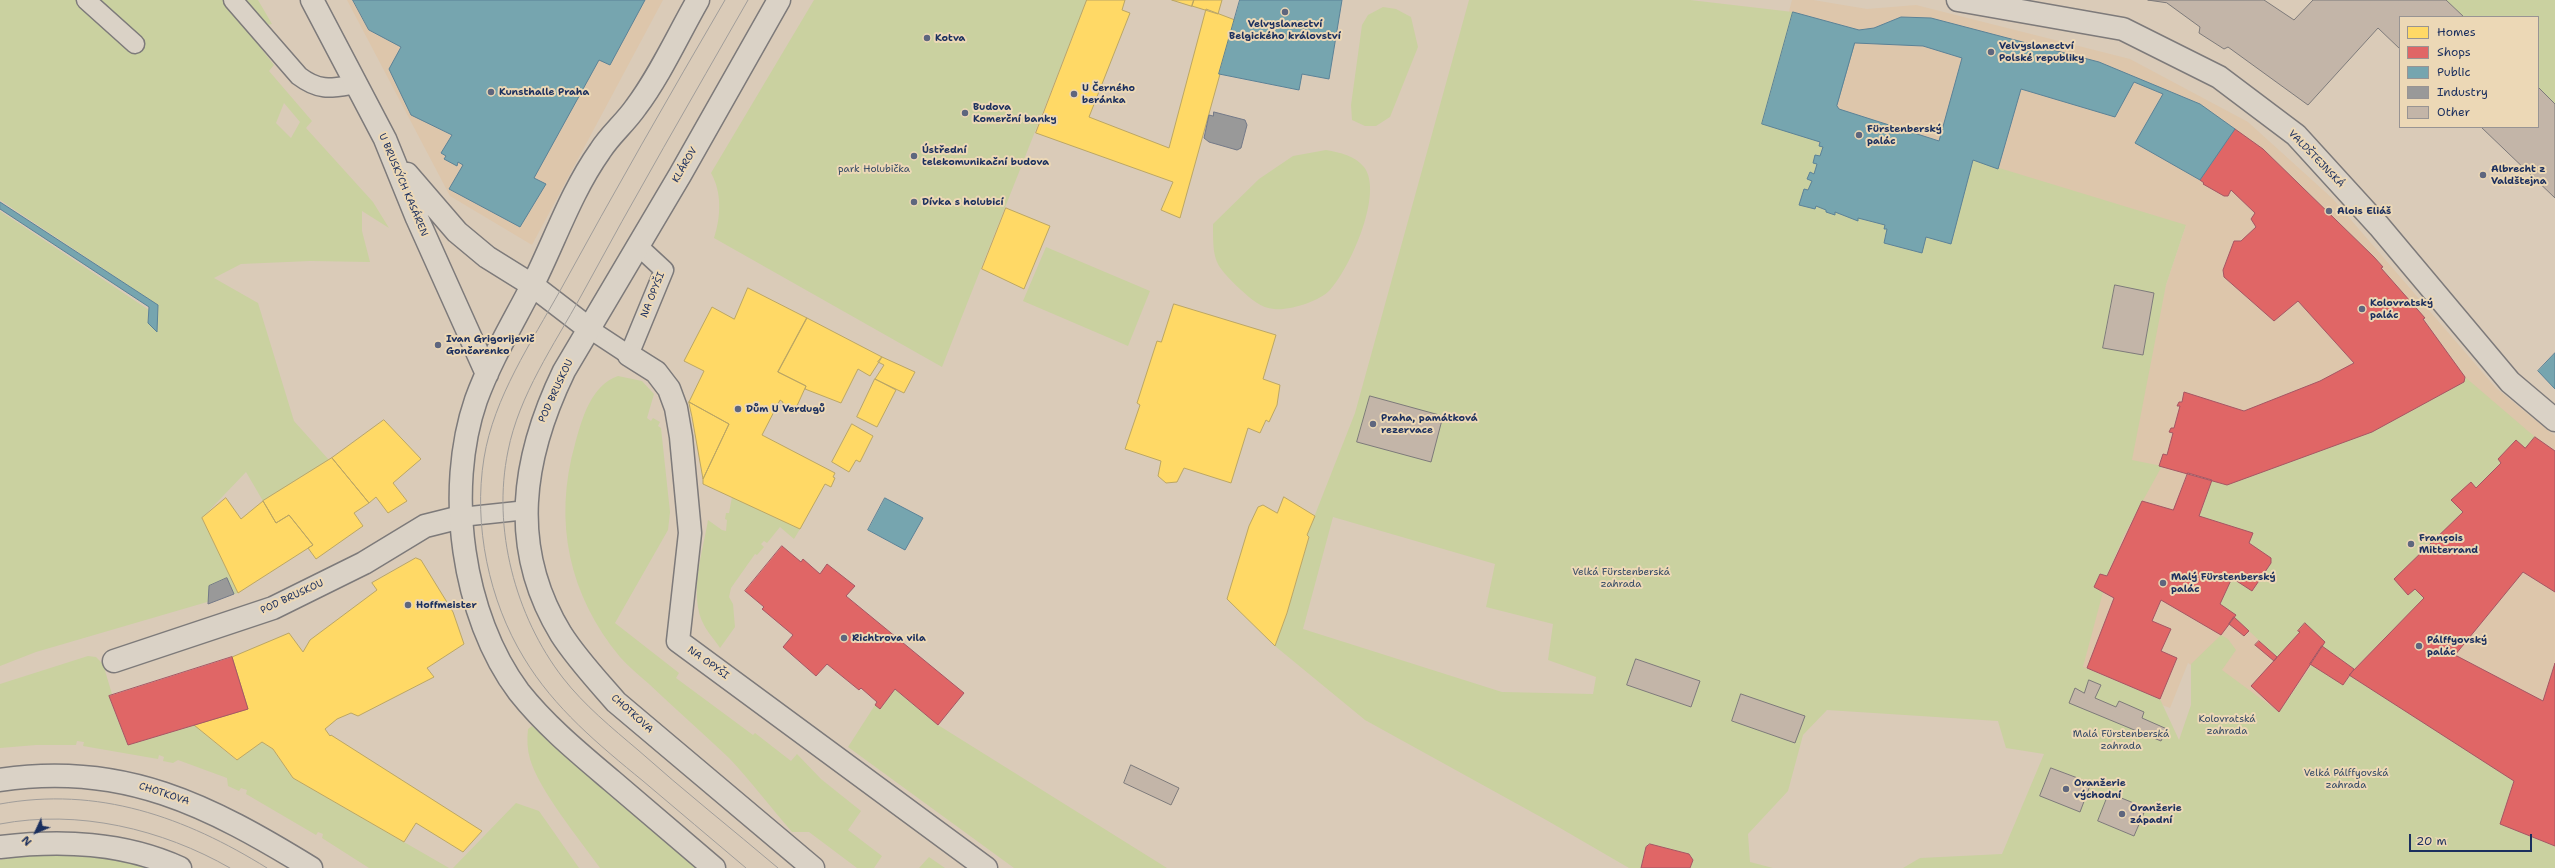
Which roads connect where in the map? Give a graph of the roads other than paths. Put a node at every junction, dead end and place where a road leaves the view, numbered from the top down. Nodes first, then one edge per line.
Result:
1 (86, 0) edge
2 (233, 0) edge
3 (312, 0) edge
4 (698, 0) edge
5 (779, 0) edge
6 (1958, 0) edge
7 (135, 44) dead end
8 (356, 84) junction
9 (385, 140) junction
10 (637, 245) junction
11 (532, 285) junction
12 (588, 328) junction
13 (628, 355) junction
14 (487, 374) junction
15 (2555, 420) edge
16 (527, 510) junction
17 (462, 517) junction
18 (114, 661) dead end
19 (0, 780) edge
20 (0, 846) edge
21 (180, 868) edge
22 (311, 868) edge
23 (714, 868) edge
24 (813, 868) edge
25 (986, 868) edge

1 - 7 lane
2 - 8 lane
3 - 8 main road, U BRUSKÝCH KASÁREN
4 - 11 main road
5 - 10 main road, KLÁROV
6 - 15 main road, VALDŠTEJNSKÁ
8 - 9 main road, U BRUSKÝCH KASÁREN
9 - 11 main road
9 - 14 main road, U BRUSKÝCH KASÁREN
10 - 12 main road, KLÁROV
10 - 13 lane, NA OPYŠI
11 - 12 main road
11 - 14 main road
12 - 13 lane, NA OPYŠI
12 - 16 main road, POD BRUSKOU
13 - 25 main road, NA OPYŠI
14 - 17 main road
16 - 17 lane, POD BRUSKOU
16 - 24 main road, CHOTKOVA
17 - 18 main road, POD BRUSKOU
17 - 23 main road
19 - 22 main road, CHOTKOVA
20 - 21 main road

